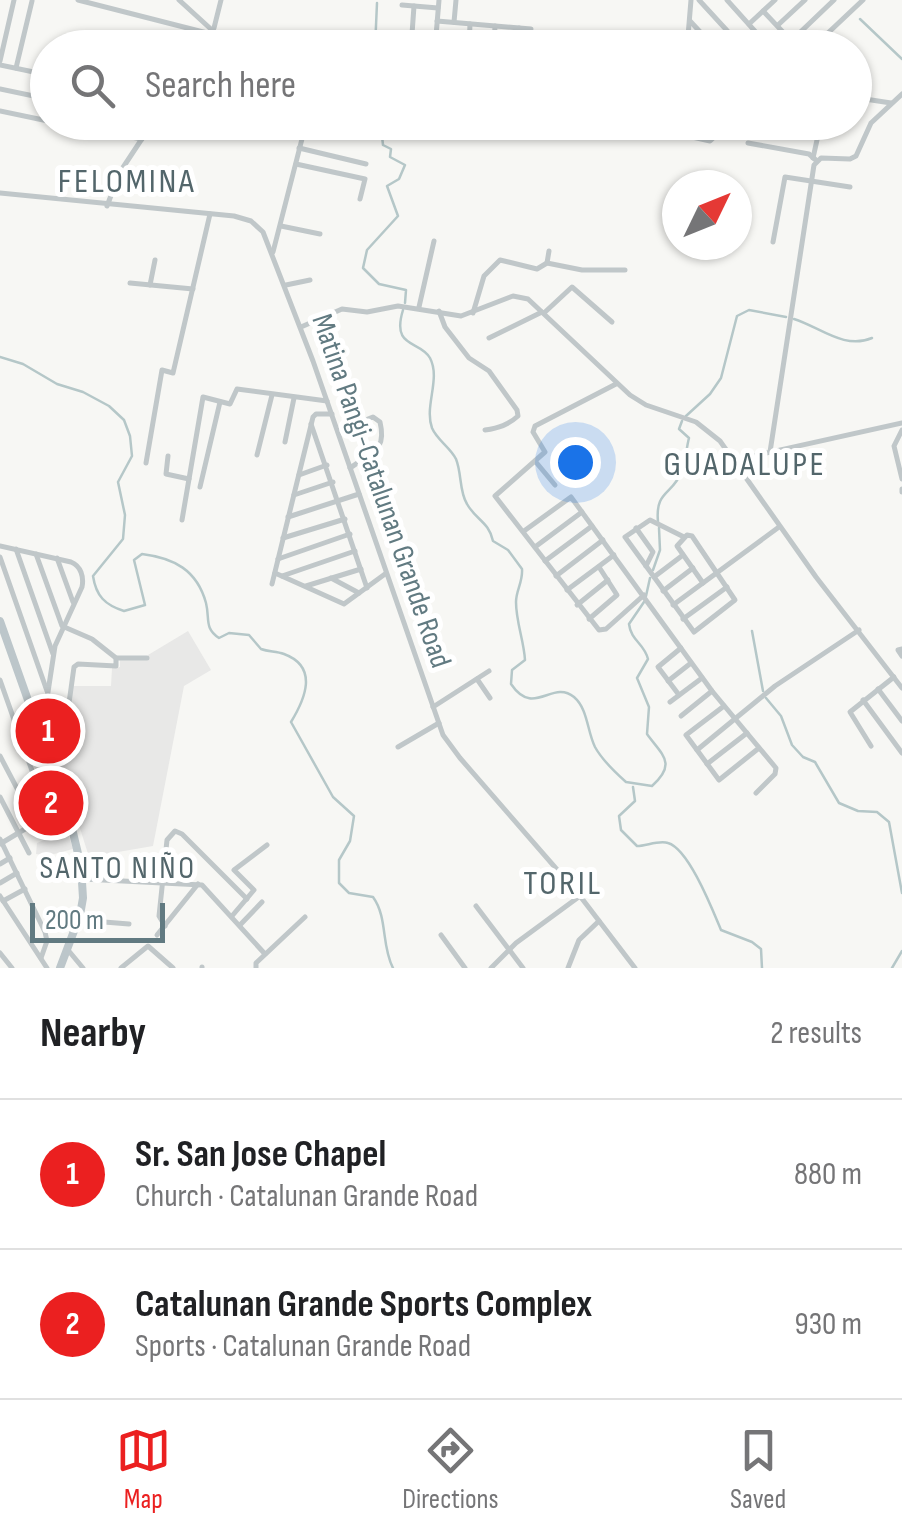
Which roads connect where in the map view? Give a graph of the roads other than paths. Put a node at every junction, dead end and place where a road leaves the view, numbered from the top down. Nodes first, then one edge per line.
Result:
1 (14, 0) edge
2 (78, 0) edge
3 (178, 0) edge
4 (221, 0) edge
5 (456, 0) edge
6 (695, 0) edge
7 (726, 0) edge
8 (744, 0) edge
9 (775, 0) edge
10 (805, 0) edge
11 (834, 0) edge
12 (863, 0) edge
13 (33, 1) edge
14 (438, 4) edge
15 (402, 5) dead end
16 (414, 6) junction
17 (735, 9) junction
18 (764, 11) junction
19 (690, 21) junction
20 (437, 22) junction
21 (454, 23) junction
22 (470, 24) junction
23 (749, 24) junction
24 (495, 26) junction
25 (777, 26) junction
26 (519, 28) joint
27 (531, 28) dead end
28 (200, 30) edge
29 (209, 30) edge
30 (213, 30) edge
31 (412, 30) edge
32 (436, 30) edge
33 (470, 30) edge
34 (495, 30) edge
35 (689, 30) edge
36 (698, 30) edge
37 (726, 30) edge
38 (754, 30) edge
39 (781, 30) edge
40 (802, 30) edge
41 (831, 30) edge
42 (0, 63) edge
43 (16, 68) junction
44 (30, 72) edge
45 (0, 89) edge
46 (902, 94) edge
47 (30, 96) edge
48 (872, 100) edge
49 (891, 103) junction
50 (0, 111) edge
51 (30, 118) edge
52 (872, 122) edge
53 (141, 140) edge
54 (302, 140) edge
55 (818, 140) edge
56 (863, 140) edge
57 (748, 143) dead end
58 (299, 148) junction
59 (815, 159) junction
60 (296, 164) junction
61 (366, 164) dead end
62 (812, 179) junction
63 (850, 186) dead end
64 (0, 193) edge
65 (360, 199) dead end
66 (107, 206) junction
67 (210, 214) junction
68 (281, 226) junction
69 (320, 234) dead end
70 (434, 241) dead end
71 (773, 242) dead end
72 (549, 251) dead end
73 (273, 252) junction
74 (155, 260) dead end
75 (547, 263) junction
76 (625, 270) dead end
77 (310, 280) dead end
78 (130, 282) dead end
79 (150, 285) junction
80 (286, 285) junction
81 (194, 289) junction
82 (418, 307) junction
83 (439, 311) junction
84 (472, 313) junction
85 (543, 313) junction
86 (612, 322) dead end
87 (301, 327) junction
88 (489, 338) dead end
89 (617, 384) junction
90 (272, 394) junction
91 (294, 398) junction
92 (220, 402) junction
93 (328, 402) junction
94 (332, 414) junction
95 (311, 424) junction
96 (902, 427) edge
97 (485, 430) dead end
98 (338, 431) junction
99 (284, 442) dead end
100 (770, 452) junction
101 (256, 455) dead end
102 (168, 456) dead end
103 (535, 460) junction
104 (735, 460) junction
105 (146, 463) dead end
106 (328, 465) junction
107 (350, 468) junction
108 (298, 474) junction
109 (902, 478) edge
110 (189, 479) junction
111 (333, 482) junction
112 (556, 486) dead end
113 (200, 487) dead end
114 (359, 494) junction
115 (294, 495) junction
116 (340, 501) junction
117 (582, 512) junction
118 (288, 517) junction
119 (345, 519) junction
120 (182, 520) dead end
121 (592, 526) junction
122 (780, 526) junction
123 (636, 528) junction
124 (524, 532) junction
125 (350, 534) junction
126 (684, 537) junction
127 (284, 538) junction
128 (603, 540) junction
129 (0, 546) edge
130 (535, 547) junction
131 (16, 549) junction
132 (355, 551) junction
133 (36, 554) junction
134 (683, 554) junction
135 (614, 555) junction
136 (0, 556) edge
137 (57, 558) junction
138 (278, 559) junction
139 (546, 561) junction
140 (598, 566) junction
141 (646, 566) junction
142 (693, 568) junction
143 (361, 569) junction
144 (717, 572) junction
145 (386, 573) junction
146 (279, 574) junction
147 (556, 576) junction
148 (654, 577) junction
149 (331, 578) junction
150 (608, 580) junction
151 (703, 583) junction
152 (272, 584) dead end
153 (305, 586) junction
154 (727, 587) junction
155 (367, 588) junction
156 (567, 590) junction
157 (663, 591) junction
158 (360, 594) junction
159 (644, 595) junction
160 (74, 604) junction
161 (578, 605) junction
162 (673, 605) junction
163 (683, 619) junction
164 (589, 620) junction
165 (0, 621) edge
166 (62, 626) junction
167 (858, 630) junction
168 (681, 648) junction
169 (902, 649) edge
170 (53, 654) junction
171 (902, 656) edge
172 (13, 657) junction
173 (116, 658) junction
174 (147, 658) dead end
175 (0, 662) edge
176 (692, 663) junction
177 (489, 671) dead end
178 (894, 677) junction
179 (702, 678) junction
180 (0, 680) edge
181 (477, 680) junction
182 (668, 681) junction
183 (902, 688) edge
184 (878, 689) junction
185 (712, 692) junction
186 (48, 694) junction
187 (679, 695) junction
188 (490, 698) dead end
189 (863, 700) junction
190 (670, 702) dead end
191 (724, 706) junction
192 (433, 708) junction
193 (681, 716) dead end
194 (735, 720) junction
195 (902, 721) edge
196 (439, 723) junction
197 (38, 728) junction
198 (746, 733) junction
199 (42, 740) junction
200 (871, 746) dead end
201 (398, 747) dead end
202 (759, 748) junction
203 (696, 750) junction
204 (902, 753) edge
205 (0, 756) edge
206 (708, 764) junction
207 (756, 793) dead end
208 (0, 797) edge
209 (33, 818) junction
210 (19, 834) junction
211 (1, 842) edge
212 (268, 845) dead end
213 (29, 853) dead end
214 (10, 858) junction
215 (0, 864) edge
216 (17, 873) junction
217 (83, 879) junction
218 (162, 882) junction
219 (0, 883) edge
220 (198, 884) junction
221 (24, 889) junction
222 (580, 896) junction
223 (2, 898) edge
224 (246, 899) junction
225 (262, 902) dead end
226 (476, 906) dead end
227 (232, 916) junction
228 (305, 917) dead end
229 (79, 920) junction
230 (600, 921) junction
231 (130, 924) dead end
232 (240, 925) junction
233 (165, 926) junction
234 (157, 935) dead end
235 (441, 935) dead end
236 (0, 946) edge
237 (68, 950) junction
238 (511, 951) junction
239 (0, 954) edge
240 (265, 954) junction
241 (42, 958) junction
242 (12, 968) edge
243 (48, 968) edge
244 (60, 968) edge
245 (83, 968) edge
246 (121, 968) edge
247 (172, 968) edge
248 (256, 968) edge
249 (465, 968) edge
250 (490, 968) edge
251 (522, 968) edge
252 (568, 968) edge
253 (634, 968) edge

1 - 42 street
2 - 28 street
3 - 29 street
4 - 30 street
5 - 21 street
6 - 19 street
6 - 37 street
7 - 17 street
8 - 17 street
9 - 18 street
10 - 25 street
11 - 40 street
12 - 41 street
13 - 43 street
14 - 16 street
14 - 20 street
15 - 16 street
16 - 31 street
17 - 23 street
18 - 23 street
18 - 25 street
19 - 35 street
19 - 36 street
20 - 21 street
20 - 32 street
21 - 22 street
22 - 24 street
22 - 33 street
23 - 38 street
24 - 26 street
24 - 34 street
25 - 39 street
26 - 27 street
42 - 43 street
43 - 44 street
45 - 47 street
46 - 49 street
48 - 49 street
49 - 52 street
50 - 51 street
53 - 66 street
54 - 58 street
55 - 59 street
56 - 59 street
57 - 59 street
58 - 60 street
58 - 61 street
59 - 62 street
60 - 65 street
60 - 68 street
62 - 63 street
62 - 71 street
62 - 100 street
64 - 66 street, Matina Pangi-Catalunan Grande Road
66 - 67 street, Matina Pangi-Catalunan Grande Road
67 - 73 street, Matina Pangi-Catalunan Grande Road
67 - 81 street
68 - 69 street
68 - 73 street
70 - 82 street
72 - 75 street
73 - 80 street, Matina Pangi-Catalunan Grande Road
74 - 79 street
75 - 76 street
75 - 84 street
77 - 80 street
78 - 79 street
79 - 81 street
80 - 87 street, Matina Pangi-Catalunan Grande Road
81 - 105 street
82 - 83 street
82 - 87 street
83 - 84 street
83 - 97 street
84 - 85 street
85 - 86 street
85 - 88 street
85 - 89 street
87 - 93 street, Matina Pangi-Catalunan Grande Road
89 - 103 street
89 - 104 street
90 - 91 street
90 - 92 street
90 - 101 street
91 - 93 street
91 - 99 street
92 - 110 street
92 - 113 street
93 - 94 street, Matina Pangi-Catalunan Grande Road
94 - 95 street
94 - 98 street, Matina Pangi-Catalunan Grande Road
95 - 106 street
95 - 108 street
96 - 100 street
96 - 109 street
98 - 107 street, Matina Pangi-Catalunan Grande Road
98 - 107 street
100 - 104 street
102 - 110 street
103 - 112 street
103 - 124 street
104 - 122 street
106 - 108 street
106 - 111 street
107 - 114 street, Matina Pangi-Catalunan Grande Road
108 - 115 street
110 - 120 street
111 - 115 street
111 - 116 street
114 - 116 street
114 - 145 street, Matina Pangi-Catalunan Grande Road
115 - 118 street
116 - 118 street
116 - 119 street
117 - 121 street
117 - 124 street
117 - 130 street
118 - 127 street
119 - 125 street
119 - 127 street
121 - 128 street
121 - 139 street
122 - 144 street
122 - 167 street
123 - 126 street
123 - 141 street
123 - 141 street
124 - 130 street
125 - 132 street
125 - 138 street
126 - 134 street
126 - 144 street
127 - 138 street
128 - 135 street
128 - 147 street
129 - 131 street
130 - 139 street
131 - 133 street
131 - 170 street
132 - 143 street
132 - 146 street
133 - 137 street
133 - 166 street
134 - 142 street
134 - 148 street
135 - 140 street
135 - 159 street
136 - 186 street
137 - 160 street
137 - 160 street
138 - 146 street
139 - 147 street
140 - 150 street
140 - 156 street
141 - 148 street
142 - 151 street
142 - 157 street
143 - 149 street
143 - 155 street
144 - 151 street
144 - 154 street
145 - 155 street
145 - 192 street, Matina Pangi-Catalunan Grande Road
146 - 152 street
146 - 153 street
147 - 156 street
148 - 157 street
149 - 153 street
149 - 158 street
150 - 161 street
150 - 164 street
151 - 162 street
153 - 158 street
154 - 163 street
154 - 163 street
155 - 158 street
156 - 161 street
157 - 162 street
159 - 164 street
159 - 168 street
160 - 166 street
161 - 164 street
162 - 163 street
165 - 172 main road
166 - 170 street
166 - 173 street
167 - 178 street
167 - 194 street
168 - 176 street
168 - 182 street
169 - 171 street
170 - 186 street
172 - 175 street
172 - 197 main road
173 - 174 street
173 - 199 street
176 - 179 street
176 - 182 street
177 - 181 street
178 - 183 street
178 - 184 street
179 - 185 street
179 - 187 street
180 - 209 street
181 - 188 street
181 - 192 street
182 - 187 street
184 - 189 street
184 - 195 street
185 - 191 street
185 - 193 street
186 - 197 street
187 - 190 street
189 - 200 street
189 - 204 street
191 - 194 street
191 - 203 street
192 - 196 street, Matina Pangi-Catalunan Grande Road
194 - 198 street
194 - 203 street
196 - 201 street
196 - 222 street, Matina Pangi-Catalunan Grande Road
197 - 199 main road
198 - 202 street
198 - 206 street
199 - 217 main road
202 - 206 street
202 - 207 street
203 - 206 street
205 - 209 street
208 - 210 street
209 - 210 street
210 - 211 street
210 - 213 street
211 - 214 street
212 - 224 street
214 - 215 street
214 - 216 street
216 - 219 street
216 - 221 street
217 - 218 street
217 - 229 main road
218 - 220 street
218 - 224 street
218 - 233 street
220 - 227 street
220 - 233 street
221 - 223 street
221 - 241 street
222 - 230 street, Matina Pangi-Catalunan Grande Road
222 - 238 street
223 - 241 street
224 - 227 street
225 - 232 street
226 - 238 street
227 - 232 street
228 - 240 street
229 - 231 street
229 - 237 main road
230 - 252 street
230 - 253 street, Matina Pangi-Catalunan Grande Road
232 - 240 street
233 - 234 street
235 - 249 street
236 - 239 street
237 - 244 main road
237 - 245 street
238 - 250 street
238 - 251 street
239 - 242 street
240 - 248 street
241 - 243 street
246 - 247 street

